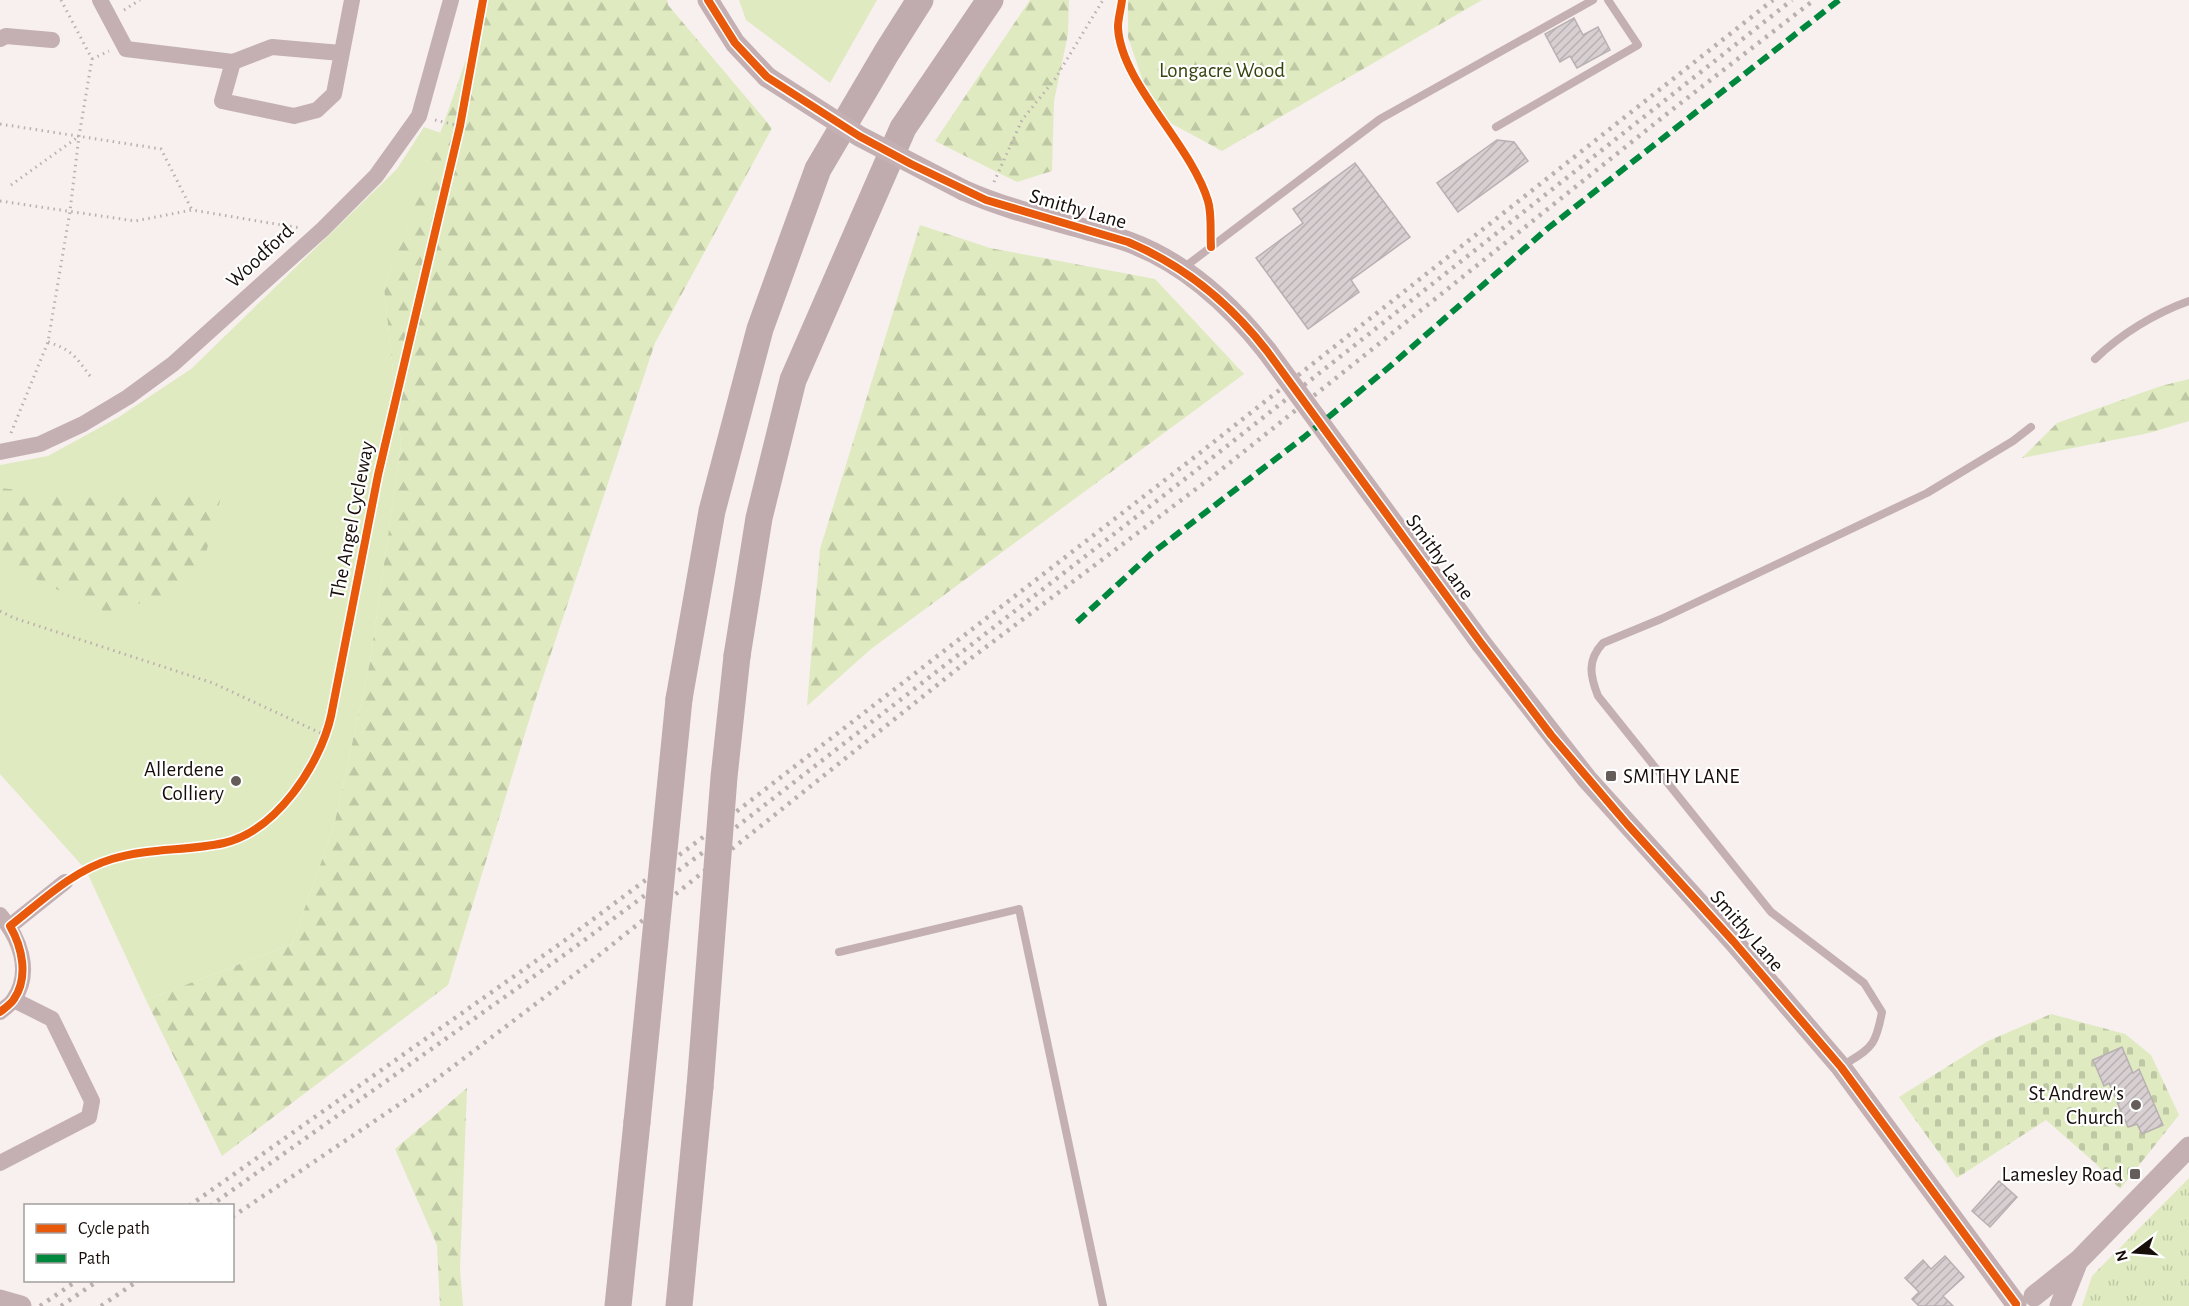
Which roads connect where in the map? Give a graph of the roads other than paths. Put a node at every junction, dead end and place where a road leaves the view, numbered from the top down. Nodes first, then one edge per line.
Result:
1 (100, 0) edge
2 (352, 0) edge
3 (451, 0) edge
4 (708, 0) edge
5 (920, 0) edge
6 (990, 0) edge
7 (1593, 0) edge
8 (1608, 0) edge
9 (0, 39) edge
10 (52, 40) dead end
11 (340, 53) junction
12 (233, 62) junction
13 (1496, 127) dead end
14 (1182, 269) junction
15 (2189, 302) edge
16 (2095, 359) dead end
17 (2031, 427) dead end
18 (2, 452) edge
19 (65, 882) dead end
20 (5, 920) edge
21 (839, 952) dead end
22 (14, 1000) junction
23 (0, 1011) edge
24 (1841, 1067) junction
25 (2189, 1147) edge
26 (0, 1163) edge
27 (2079, 1260) junction
28 (0, 1300) edge
29 (2021, 1302) edge
30 (21, 1306) edge
31 (618, 1306) edge
32 (679, 1306) edge
33 (1103, 1306) edge
34 (2054, 1306) edge
35 (2060, 1306) edge

1 - 12 street
2 - 11 street
3 - 18 street, Woodford
4 - 14 street, Smithy Lane, bridge
5 - 31 highway, bridge
6 - 32 highway, bridge
7 - 14 lane
8 - 13 lane
9 - 10 street
11 - 12 street
11 - 12 street
14 - 24 street, Smithy Lane, bridge
15 - 16 lane
17 - 24 lane
19 - 20 street
20 - 22 street
21 - 33 lane
22 - 23 street
22 - 26 street
24 - 29 street, Smithy Lane
25 - 27 street
27 - 29 street
27 - 35 street
28 - 30 street
29 - 34 street

